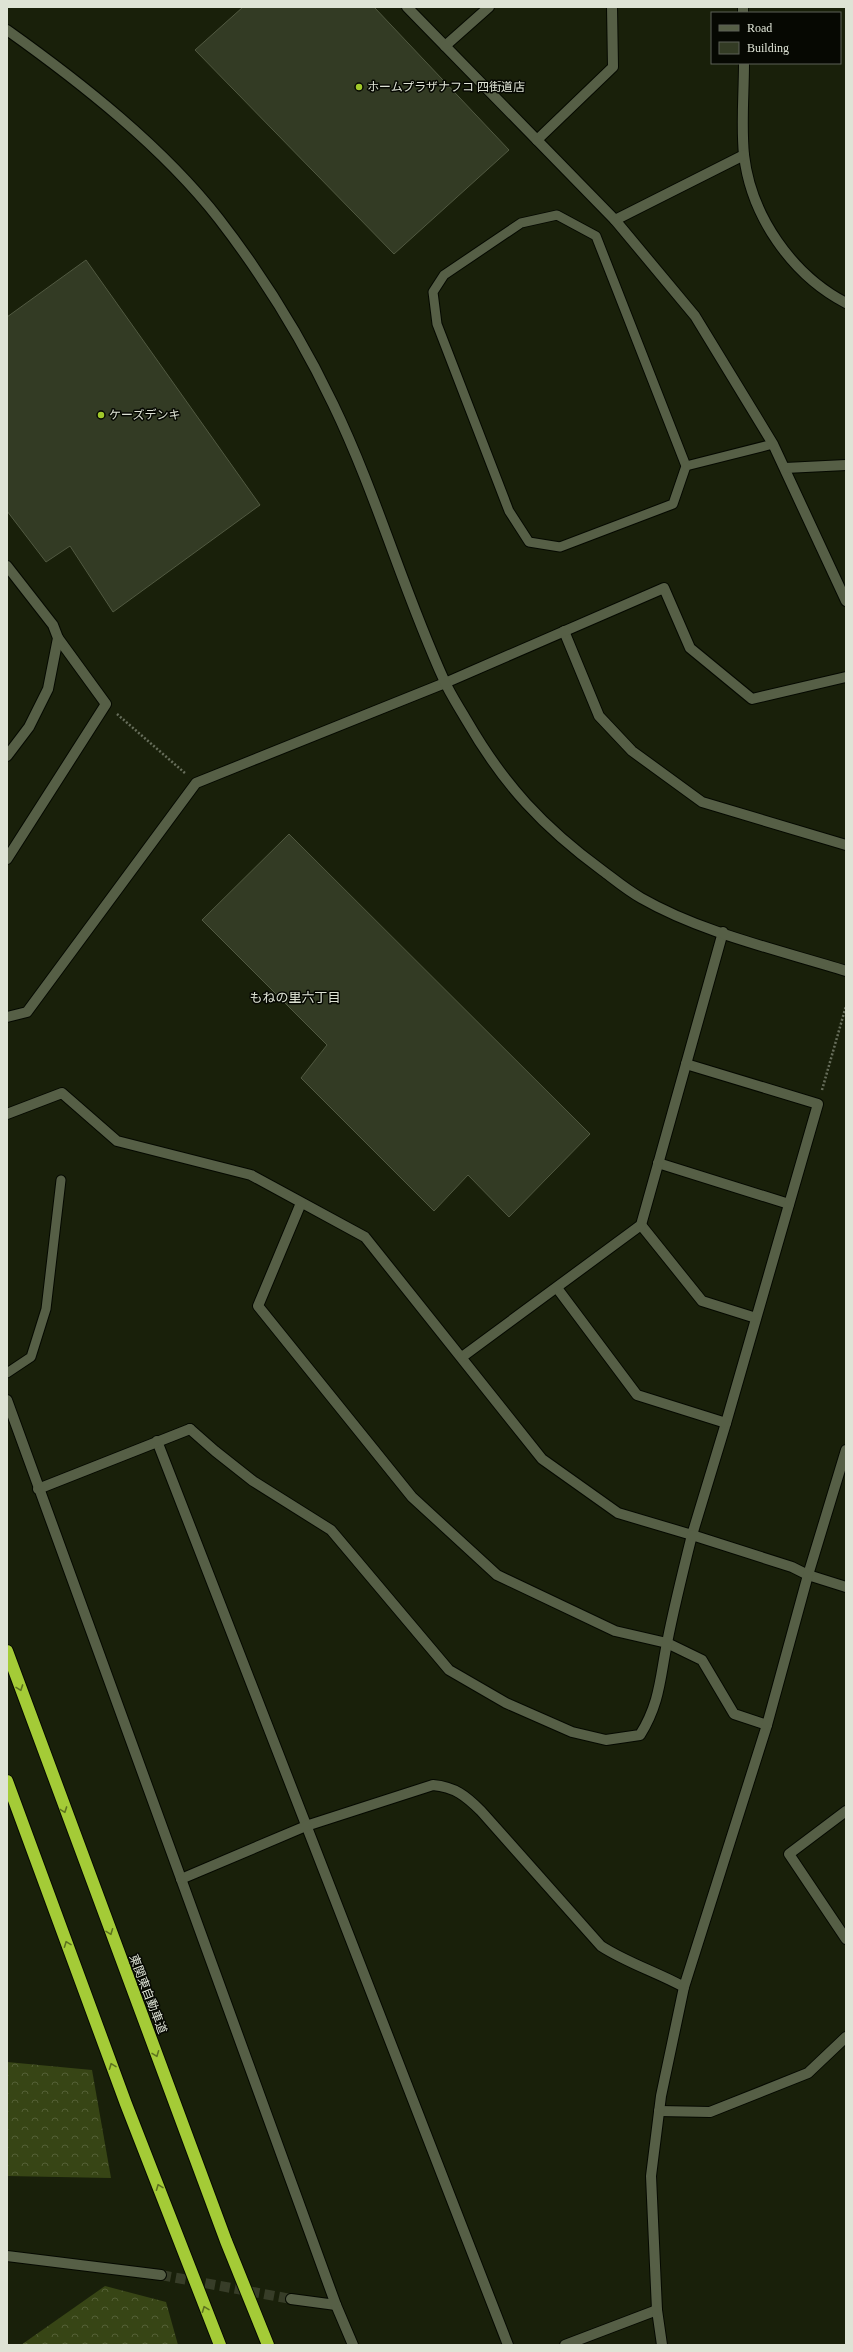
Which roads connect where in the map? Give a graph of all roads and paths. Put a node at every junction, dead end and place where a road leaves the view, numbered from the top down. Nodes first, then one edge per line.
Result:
1 (407, 7) edge
2 (489, 7) edge
3 (612, 7) edge
4 (7, 30) edge
5 (445, 46) junction
6 (744, 64) edge
7 (537, 140) junction
8 (744, 155) junction
9 (615, 220) junction
10 (846, 303) edge
11 (773, 444) junction
12 (846, 465) edge
13 (686, 466) junction
14 (785, 468) junction
15 (7, 566) edge
16 (846, 601) edge
17 (564, 631) junction
18 (58, 638) junction
19 (846, 677) edge
20 (445, 683) junction
21 (106, 704) junction
22 (7, 756) edge
23 (196, 783) junction
24 (846, 845) edge
25 (7, 859) edge
26 (723, 932) junction
27 (846, 971) edge
28 (846, 1006) edge
29 (7, 1017) edge
30 (686, 1064) junction
31 (818, 1104) junction
32 (7, 1114) edge
33 (658, 1164) junction
34 (61, 1180) dead end
35 (301, 1203) junction
36 (789, 1204) junction
37 (641, 1225) junction
38 (557, 1288) junction
39 (756, 1318) junction
40 (462, 1358) junction
41 (7, 1373) edge
42 (7, 1400) edge
43 (726, 1423) junction
44 (157, 1440) junction
45 (846, 1450) edge
46 (38, 1489) junction
47 (692, 1535) junction
48 (808, 1575) junction
49 (846, 1587) edge
50 (667, 1643) junction
51 (7, 1651) edge
52 (767, 1725) junction
53 (7, 1781) edge
54 (846, 1810) edge
55 (306, 1826) junction
56 (181, 1879) junction
57 (846, 1939) edge
58 (684, 1987) junction
59 (846, 2037) edge
60 (659, 2111) junction
61 (7, 2256) edge
62 (161, 2275) tunnel mouth
63 (292, 2300) tunnel mouth
64 (336, 2305) junction
65 (657, 2310) junction
66 (220, 2345) edge
67 (268, 2345) edge
68 (353, 2345) edge
69 (508, 2345) edge
70 (565, 2345) edge
71 (662, 2345) edge

1 - 5 street
2 - 5 street
3 - 7 street
4 - 20 street
5 - 7 street
6 - 8 street
7 - 9 street
8 - 9 street
8 - 10 street
9 - 11 street
11 - 13 lane
11 - 14 street
12 - 14 street
13 - 13 lane
14 - 16 street
15 - 18 street
17 - 19 street
17 - 20 street
17 - 24 street
18 - 21 street
18 - 22 street
20 - 23 street
20 - 26 street
21 - 23 path
21 - 25 street
23 - 29 street
26 - 27 street
26 - 30 street
28 - 31 path
30 - 31 street
30 - 33 street
31 - 36 street
32 - 35 street
33 - 36 street
33 - 37 street
34 - 41 lane
35 - 40 street
35 - 50 street
36 - 39 street
37 - 38 street
37 - 39 street
38 - 40 street
38 - 43 street
39 - 43 street
40 - 47 street
42 - 46 street
43 - 47 street
44 - 46 street
44 - 50 street
44 - 55 street
45 - 48 street
46 - 56 street
47 - 48 street
47 - 50 street
48 - 49 street
48 - 52 street
50 - 52 street
51 -> 67 highway, 東関東自動車道
52 - 58 street
66 -> 53 highway
54 - 57 street
55 - 56 street
55 - 58 street
55 - 69 street
56 - 64 street
58 - 60 street
59 - 60 street
60 - 65 street
61 - 62 street
63 - 64 street
64 - 68 street
65 - 70 street
65 - 71 street

